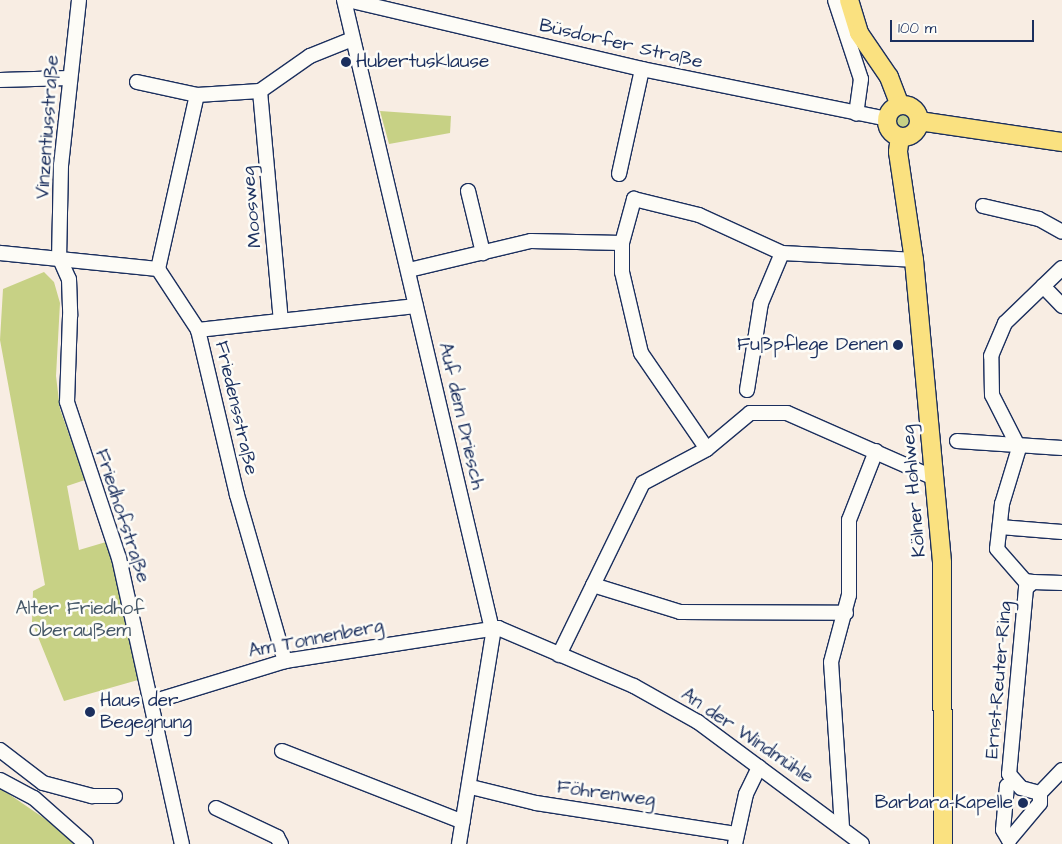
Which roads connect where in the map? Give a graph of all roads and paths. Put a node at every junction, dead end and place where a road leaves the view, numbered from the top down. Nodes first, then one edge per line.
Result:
1 (78, 0) edge
2 (344, 0) edge
3 (348, 0) edge
4 (836, 0) edge
5 (849, 0) edge
6 (352, 38) junction
7 (642, 69) junction
8 (68, 78) junction
9 (0, 80) edge
10 (138, 82) dead end
11 (260, 90) junction
12 (197, 95) junction
13 (900, 105) junction
14 (856, 114) junction
15 (887, 118) junction
16 (920, 121) junction
17 (900, 137) junction
18 (1062, 142) edge
19 (619, 174) dead end
20 (468, 191) dead end
21 (983, 206) dead end
22 (1062, 232) edge
23 (623, 240) junction
24 (0, 253) edge
25 (483, 253) junction
26 (782, 253) junction
27 (59, 257) junction
28 (914, 260) junction
29 (1062, 268) edge
30 (158, 269) junction
31 (409, 270) junction
32 (1043, 286) junction
33 (416, 306) junction
34 (1062, 306) edge
35 (281, 320) junction
36 (198, 330) junction
37 (747, 390) dead end
38 (958, 441) dead end
39 (707, 448) junction
40 (1019, 448) junction
41 (1062, 448) edge
42 (876, 451) junction
43 (932, 477) junction
44 (1000, 527) junction
45 (1062, 532) edge
46 (1033, 582) junction
47 (1062, 583) edge
48 (593, 585) junction
49 (846, 613) junction
50 (492, 629) junction
51 (559, 655) junction
52 (285, 661) junction
53 (152, 702) junction
54 (0, 750) edge
55 (282, 751) dead end
56 (759, 767) junction
57 (1062, 770) edge
58 (0, 780) edge
59 (1013, 782) junction
60 (471, 787) junction
61 (1040, 793) junction
62 (115, 796) dead end
63 (216, 808) dead end
64 (463, 822) junction
65 (842, 827) junction
66 (736, 839) edge
67 (1008, 842) edge
68 (86, 844) edge
69 (182, 844) edge
70 (281, 844) edge
71 (459, 844) edge
72 (862, 844) edge
73 (943, 844) edge

1 - 8 street, Vinzentiusstraße
2 - 6 street, Auf dem Driesch
3 - 7 street, Büsdorfer Straße
4 - 14 street
5 - 13 main road
6 - 11 street
6 - 31 street, Auf dem Driesch
7 - 14 street, Büsdorfer Straße
7 - 19 street
8 - 9 street
8 - 27 street, Vinzentiusstraße
10 - 12 street
11 - 12 street
11 - 35 street, Moosweg
12 - 30 street
13 - 15 main road
13 - 16 main road
14 - 15 street, Büsdorfer Straße
15 - 17 main road
16 - 17 main road
16 - 18 main road
17 - 28 main road, Kölner Hohlweg
20 - 25 street
21 - 22 street
23 - 25 street
23 - 26 street
23 - 39 street
24 - 27 street
25 - 31 street
26 - 28 street
26 - 37 street
27 - 30 street
27 - 53 street, Friedhofstraße
28 - 43 main road, Kölner Hohlweg
29 - 32 street
30 - 36 street, Friedensstraße
31 - 33 street, Auf dem Driesch
32 - 34 street
32 - 40 street
33 - 35 street
33 - 50 street, Auf dem Driesch
35 - 36 street
36 - 52 street, Friedensstraße
38 - 40 street
39 - 42 street
39 - 48 street
40 - 41 street
40 - 44 street
42 - 43 street
42 - 49 street
43 - 73 main road, Kölner Hohlweg
44 - 45 street
44 - 46 street
46 - 47 street, Ernst-Reuter-Ring
46 - 59 street, Ernst-Reuter-Ring
48 - 49 street
48 - 51 street
49 - 65 street
50 - 51 street, An der Windmühle
50 - 52 street, Am Tonnenberg
50 - 60 street, Auf dem Driesch
51 - 56 street, An der Windmühle
52 - 53 street, Am Tonnenberg
53 - 69 street, Friedhofstraße
54 - 62 street
55 - 64 street
56 - 65 street, An der Windmühle
56 - 66 street
57 - 61 street, Ernst-Reuter-Ring
58 - 68 street
59 - 61 street, Ernst-Reuter-Ring
59 - 67 street, Ernst-Reuter-Ring
60 - 64 street, Auf dem Driesch
60 - 66 street, Föhrenweg
61 - 67 street, Ernst-Reuter-Ring
63 - 70 street
64 - 71 street, Auf dem Driesch
65 - 72 street, An der Windmühle

